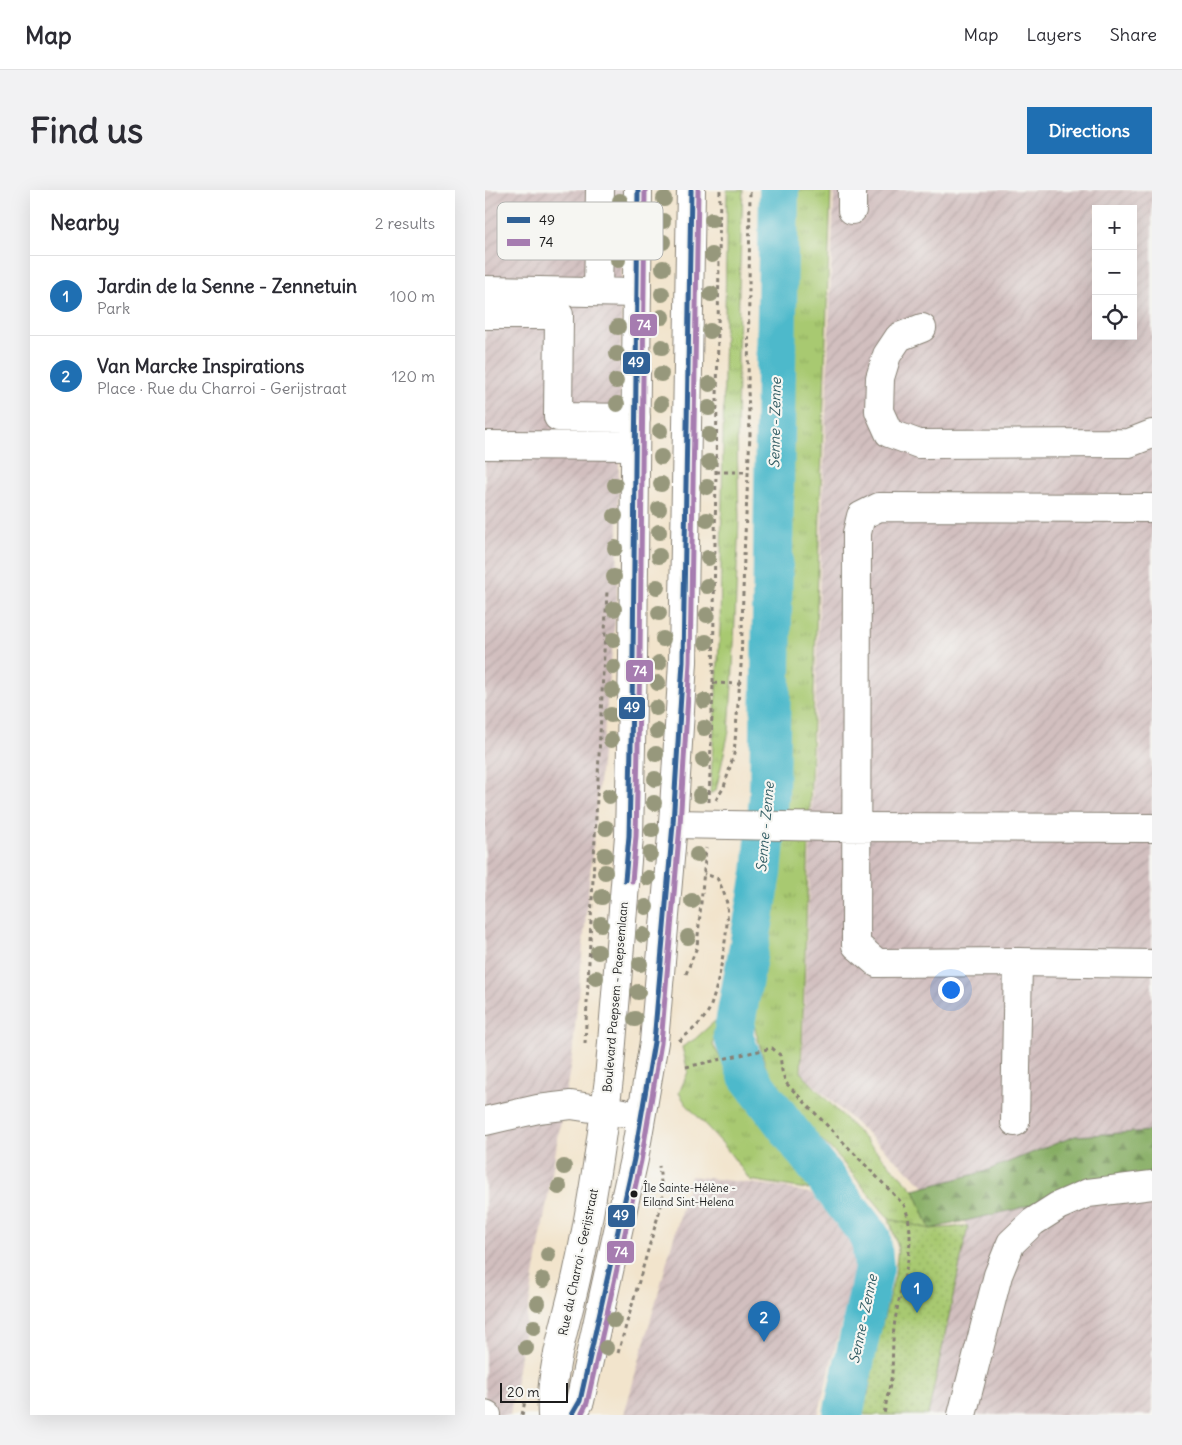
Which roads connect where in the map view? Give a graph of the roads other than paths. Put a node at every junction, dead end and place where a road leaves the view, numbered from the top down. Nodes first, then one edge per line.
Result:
1 (691, 190) edge
2 (599, 260) edge
3 (637, 260) edge
4 (485, 290) edge
5 (598, 292) junction
6 (637, 293) junction
7 (485, 315) edge
8 (922, 328) dead end
9 (558, 417) junction
10 (636, 418) junction
11 (1152, 434) edge
12 (485, 445) edge
13 (557, 445) junction
14 (635, 446) junction
15 (1152, 508) edge
16 (673, 824) junction
17 (846, 827) junction
18 (1152, 828) edge
19 (1018, 962) junction
20 (1152, 964) edge
21 (605, 1110) junction
22 (640, 1117) junction
23 (485, 1121) edge
24 (1015, 1122) dead end
25 (1152, 1186) edge
26 (552, 1415) edge
27 (572, 1415) edge
28 (962, 1415) edge

1 - 16 main road
2 - 5 main road
3 - 6 main road, Boulevard Paepsem - Paepsemlaan
4 - 5 main road
5 - 6 main road
6 - 10 main road, Boulevard Paepsem - Paepsemlaan
7 - 9 main road
8 - 11 main road
9 - 10 main road
9 - 13 main road
10 - 14 main road, Boulevard Paepsem - Paepsemlaan
12 - 13 main road
13 - 14 main road
14 - 21 main road, Boulevard Paepsem - Paepsemlaan
15 - 17 main road
16 - 17 main road
16 - 22 main road
17 - 18 main road
17 - 19 main road
19 - 20 main road
19 - 24 main road
21 - 22 main road, Boulevard Paepsem - Paepsemlaan
21 - 23 main road
21 - 26 main road, Rue du Charroi - Gerijstraat
22 - 27 main road
25 - 28 main road

